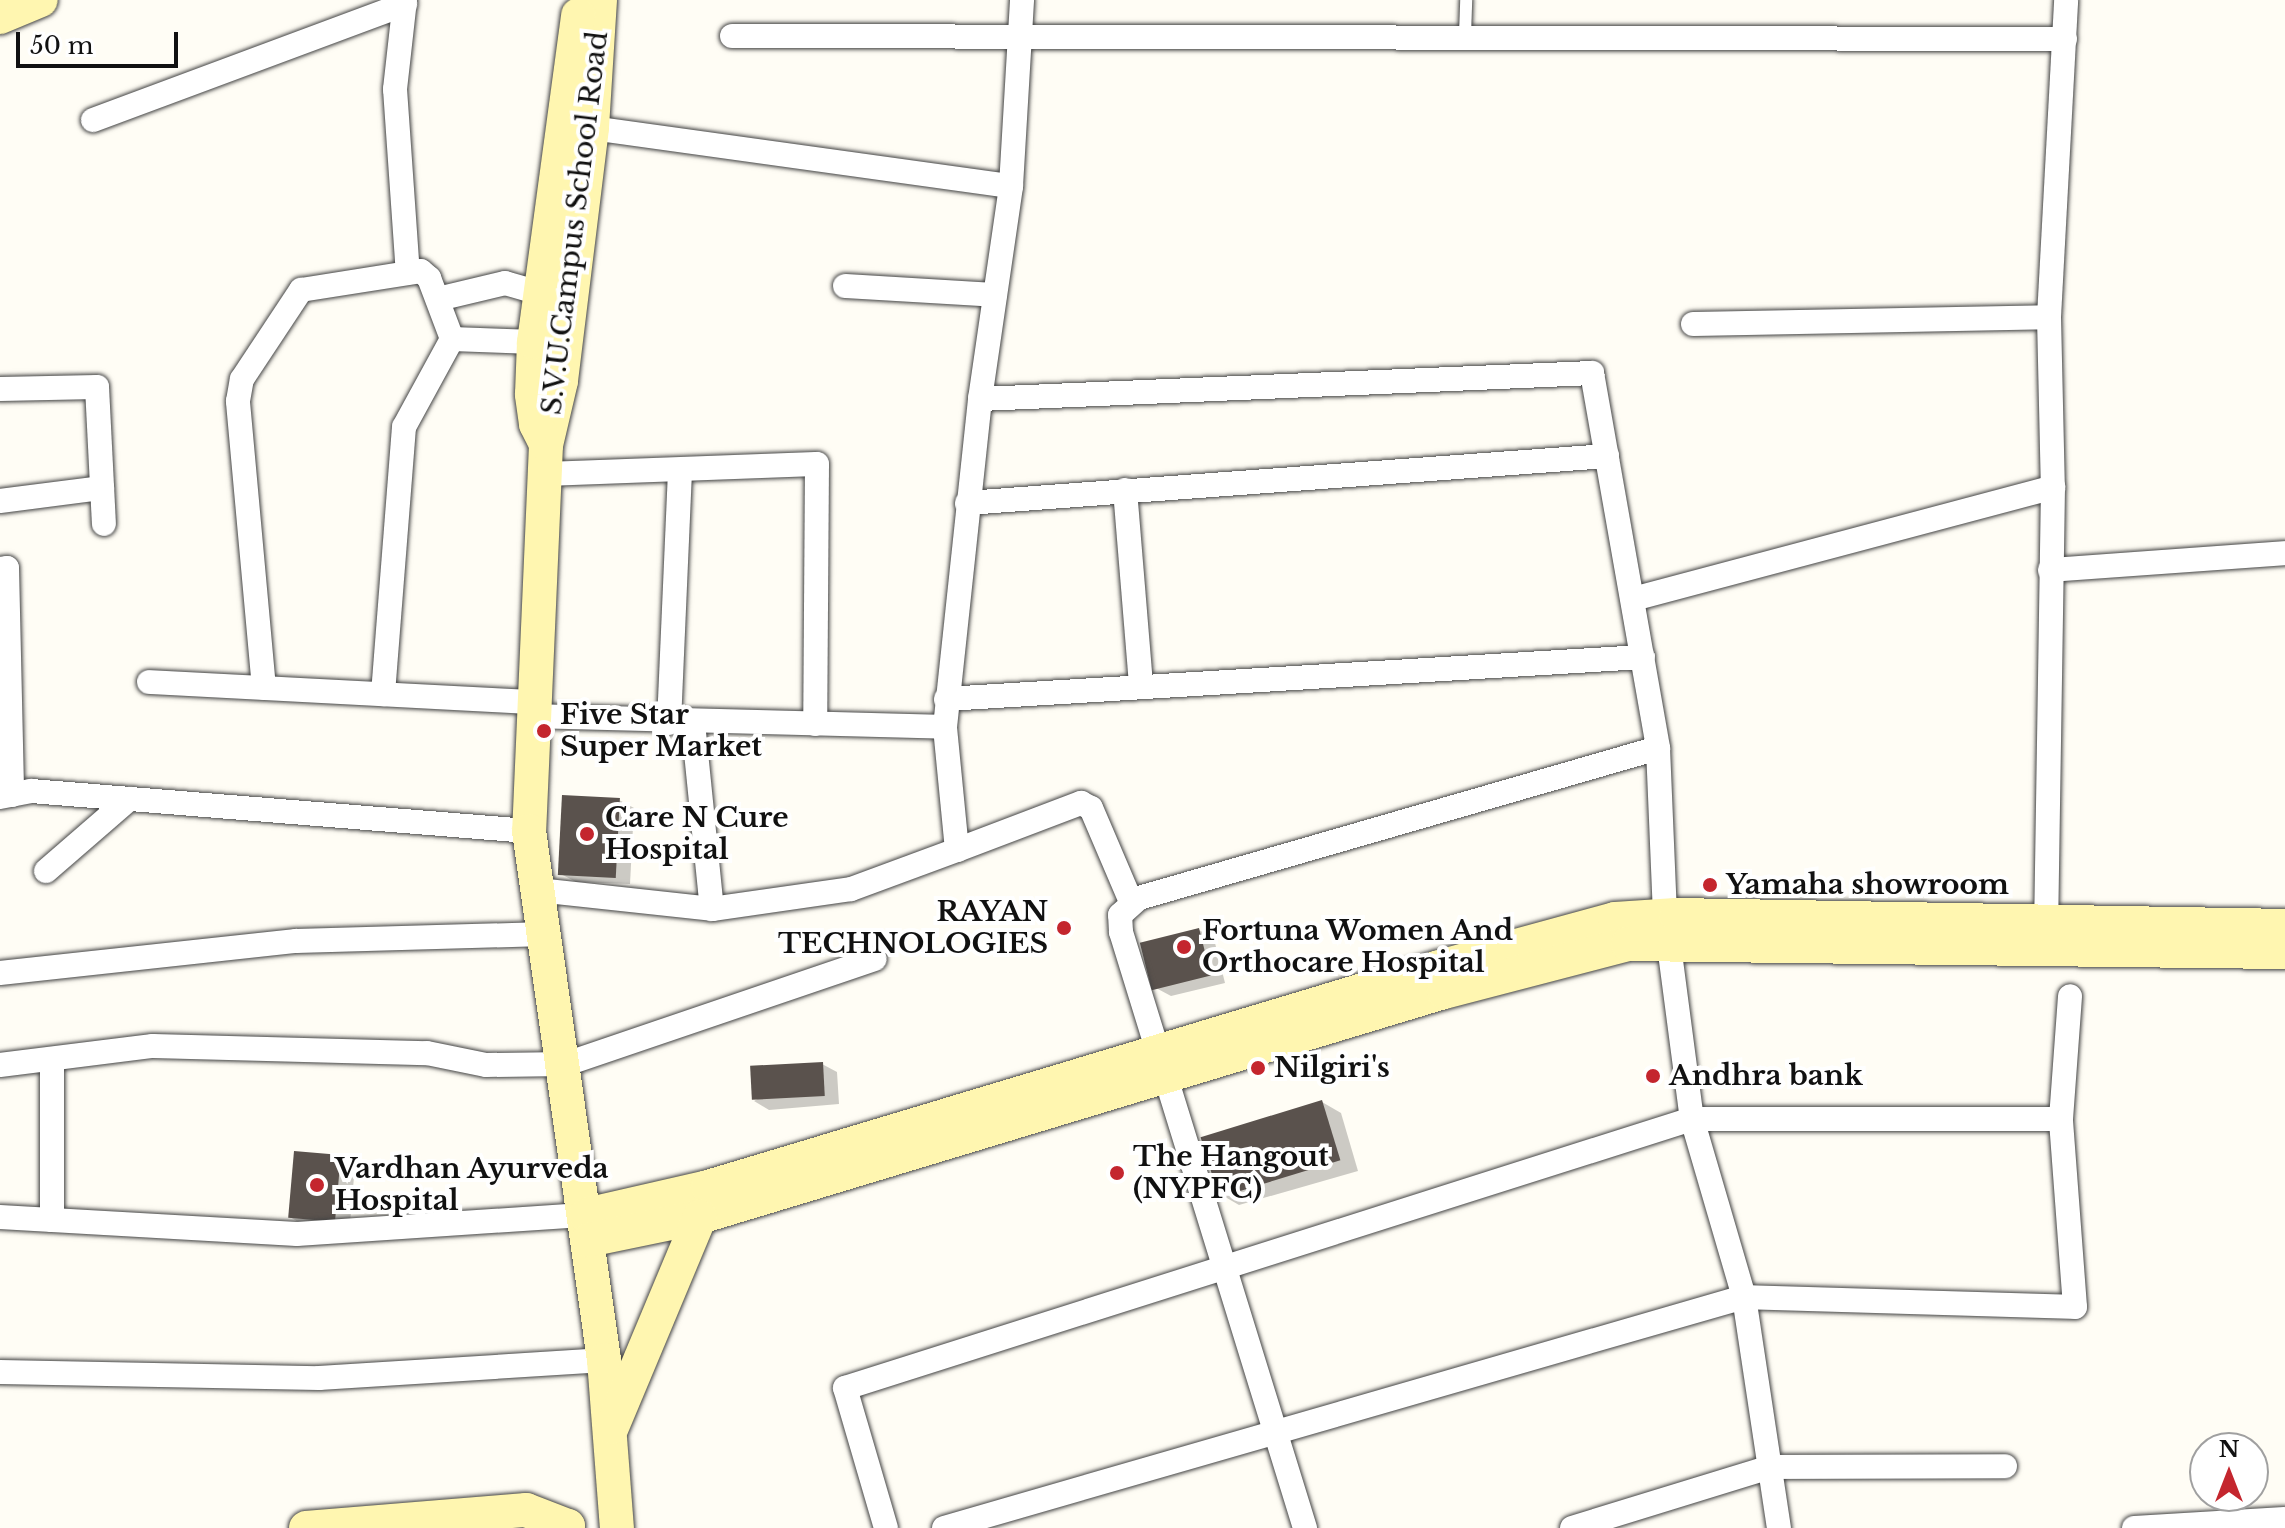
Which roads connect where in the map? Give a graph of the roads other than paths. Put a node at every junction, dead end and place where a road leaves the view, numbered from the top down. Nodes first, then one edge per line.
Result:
1 (41, 0) edge
2 (580, 0) edge
3 (600, 0) edge
4 (1022, 0) edge
5 (1466, 0) edge
6 (2066, 0) edge
7 (405, 2) edge
8 (0, 17) edge
9 (1465, 35) junction
10 (732, 36) dead end
11 (1020, 36) junction
12 (2065, 39) junction
13 (93, 120) dead end
14 (592, 128) junction
15 (1011, 186) junction
16 (408, 273) junction
17 (845, 286) dead end
18 (541, 293) junction
19 (995, 295) junction
20 (438, 299) junction
21 (2049, 317) junction
22 (1693, 324) dead end
23 (452, 339) junction
24 (534, 342) junction
25 (0, 389) edge
26 (980, 399) junction
27 (1607, 456) junction
28 (545, 459) junction
29 (680, 471) junction
30 (2053, 487) junction
31 (102, 488) junction
32 (1125, 490) junction
33 (0, 501) edge
34 (967, 503) junction
35 (104, 524) dead end
36 (2285, 553) edge
37 (0, 569) edge
38 (2050, 570) junction
39 (1633, 599) junction
40 (1643, 657) junction
41 (149, 682) dead end
42 (1141, 686) junction
43 (264, 688) junction
44 (383, 694) junction
45 (946, 699) junction
46 (532, 709) junction
47 (669, 723) junction
48 (693, 723) junction
49 (815, 724) junction
50 (945, 727) junction
51 (1658, 748) junction
52 (5, 750) edge
53 (6, 796) edge
54 (129, 799) junction
55 (529, 831) junction
56 (957, 850) junction
57 (46, 871) dead end
58 (538, 890) junction
59 (1131, 902) junction
60 (712, 909) junction
61 (2046, 924) junction
62 (2285, 926) edge
63 (1667, 928) junction
64 (545, 934) junction
65 (2285, 952) edge
66 (875, 959) dead end
67 (0, 973) edge
68 (2070, 996) dead end
69 (52, 1060) junction
70 (1162, 1063) junction
71 (566, 1064) junction
72 (0, 1065) edge
73 (1692, 1119) junction
74 (2061, 1119) junction
75 (0, 1217) edge
76 (700, 1217) junction
77 (52, 1220) junction
78 (587, 1227) junction
79 (1227, 1267) junction
80 (1744, 1297) junction
81 (604, 1360) junction
82 (0, 1372) edge
83 (1277, 1432) junction
84 (609, 1433) junction
85 (2005, 1466) dead end
86 (1770, 1467) junction
87 (2285, 1519) edge
88 (617, 1525) edge
89 (566, 1527) edge
90 (2160, 1527) edge
91 (306, 1528) edge
92 (886, 1528) edge
93 (944, 1528) edge
94 (1305, 1528) edge
95 (1572, 1528) edge
96 (1779, 1528) edge
97 (2134, 1528) edge

1 - 8 street
2 - 18 street, S.V.U.Campus School Road
3 - 14 street, S.V.U.Campus School Road
4 - 11 street
5 - 9 lane
6 - 12 street
7 - 13 street
7 - 16 street
9 - 11 street
9 - 12 street
10 - 11 street
11 - 15 street
12 - 21 street
14 - 15 street
14 - 28 street, S.V.U.Campus School Road
15 - 19 street
16 - 20 street
16 - 43 street
17 - 19 street
18 - 20 street
18 - 24 street, S.V.U.Campus School Road
19 - 26 street
20 - 23 street
21 - 22 street
21 - 30 street
23 - 24 street
23 - 44 street
24 - 28 street, S.V.U.Campus School Road
25 - 31 street
26 - 27 street
26 - 34 street
27 - 32 street
27 - 39 street
28 - 29 street
28 - 46 street, S.V.U.Campus School Road
29 - 47 street
29 - 49 street
30 - 38 street
30 - 39 street
31 - 33 street
31 - 35 street
32 - 34 street
32 - 42 street
34 - 45 street
36 - 38 street
37 - 52 street
38 - 61 street
39 - 40 street
40 - 42 street
40 - 51 street
41 - 43 street
42 - 45 street
43 - 44 street
44 - 46 street
45 - 50 street
46 - 47 street
46 - 55 street, S.V.U.Campus School Road
47 - 48 street
48 - 49 street
48 - 60 street
49 - 50 street
50 - 56 street
51 - 59 street
51 - 63 street
52 - 53 street
53 - 54 street
54 - 55 street
54 - 57 street
55 - 58 street, S.V.U.Campus School Road
56 - 59 street
56 - 60 street
58 - 60 street
58 - 64 street, S.V.U.Campus School Road
59 - 70 street
61 - 62 street
61 - 63 street
63 - 65 street
63 - 70 street
63 - 73 street
64 - 67 street
64 - 71 street, S.V.U.Campus School Road
66 - 71 street
68 - 74 street
69 - 71 street
69 - 72 street
69 - 77 street
70 - 76 street
70 - 78 street
70 - 79 street
71 - 78 street, S.V.U.Campus School Road
73 - 74 street
73 - 79 street
73 - 80 street
74 - 80 street
75 - 77 street
76 - 78 street
76 - 84 street
77 - 78 street
78 - 81 street, S.V.U.Campus School Road
79 - 83 street
79 - 92 street
80 - 83 street
80 - 86 street
81 - 82 street
81 - 84 street, S.V.U.Campus School Road
83 - 93 street
83 - 94 street
84 - 88 street, S.V.U.Campus School Road
85 - 86 street
86 - 95 street
86 - 96 street
87 - 90 street
88 - 89 street
89 - 91 street
90 - 97 street

